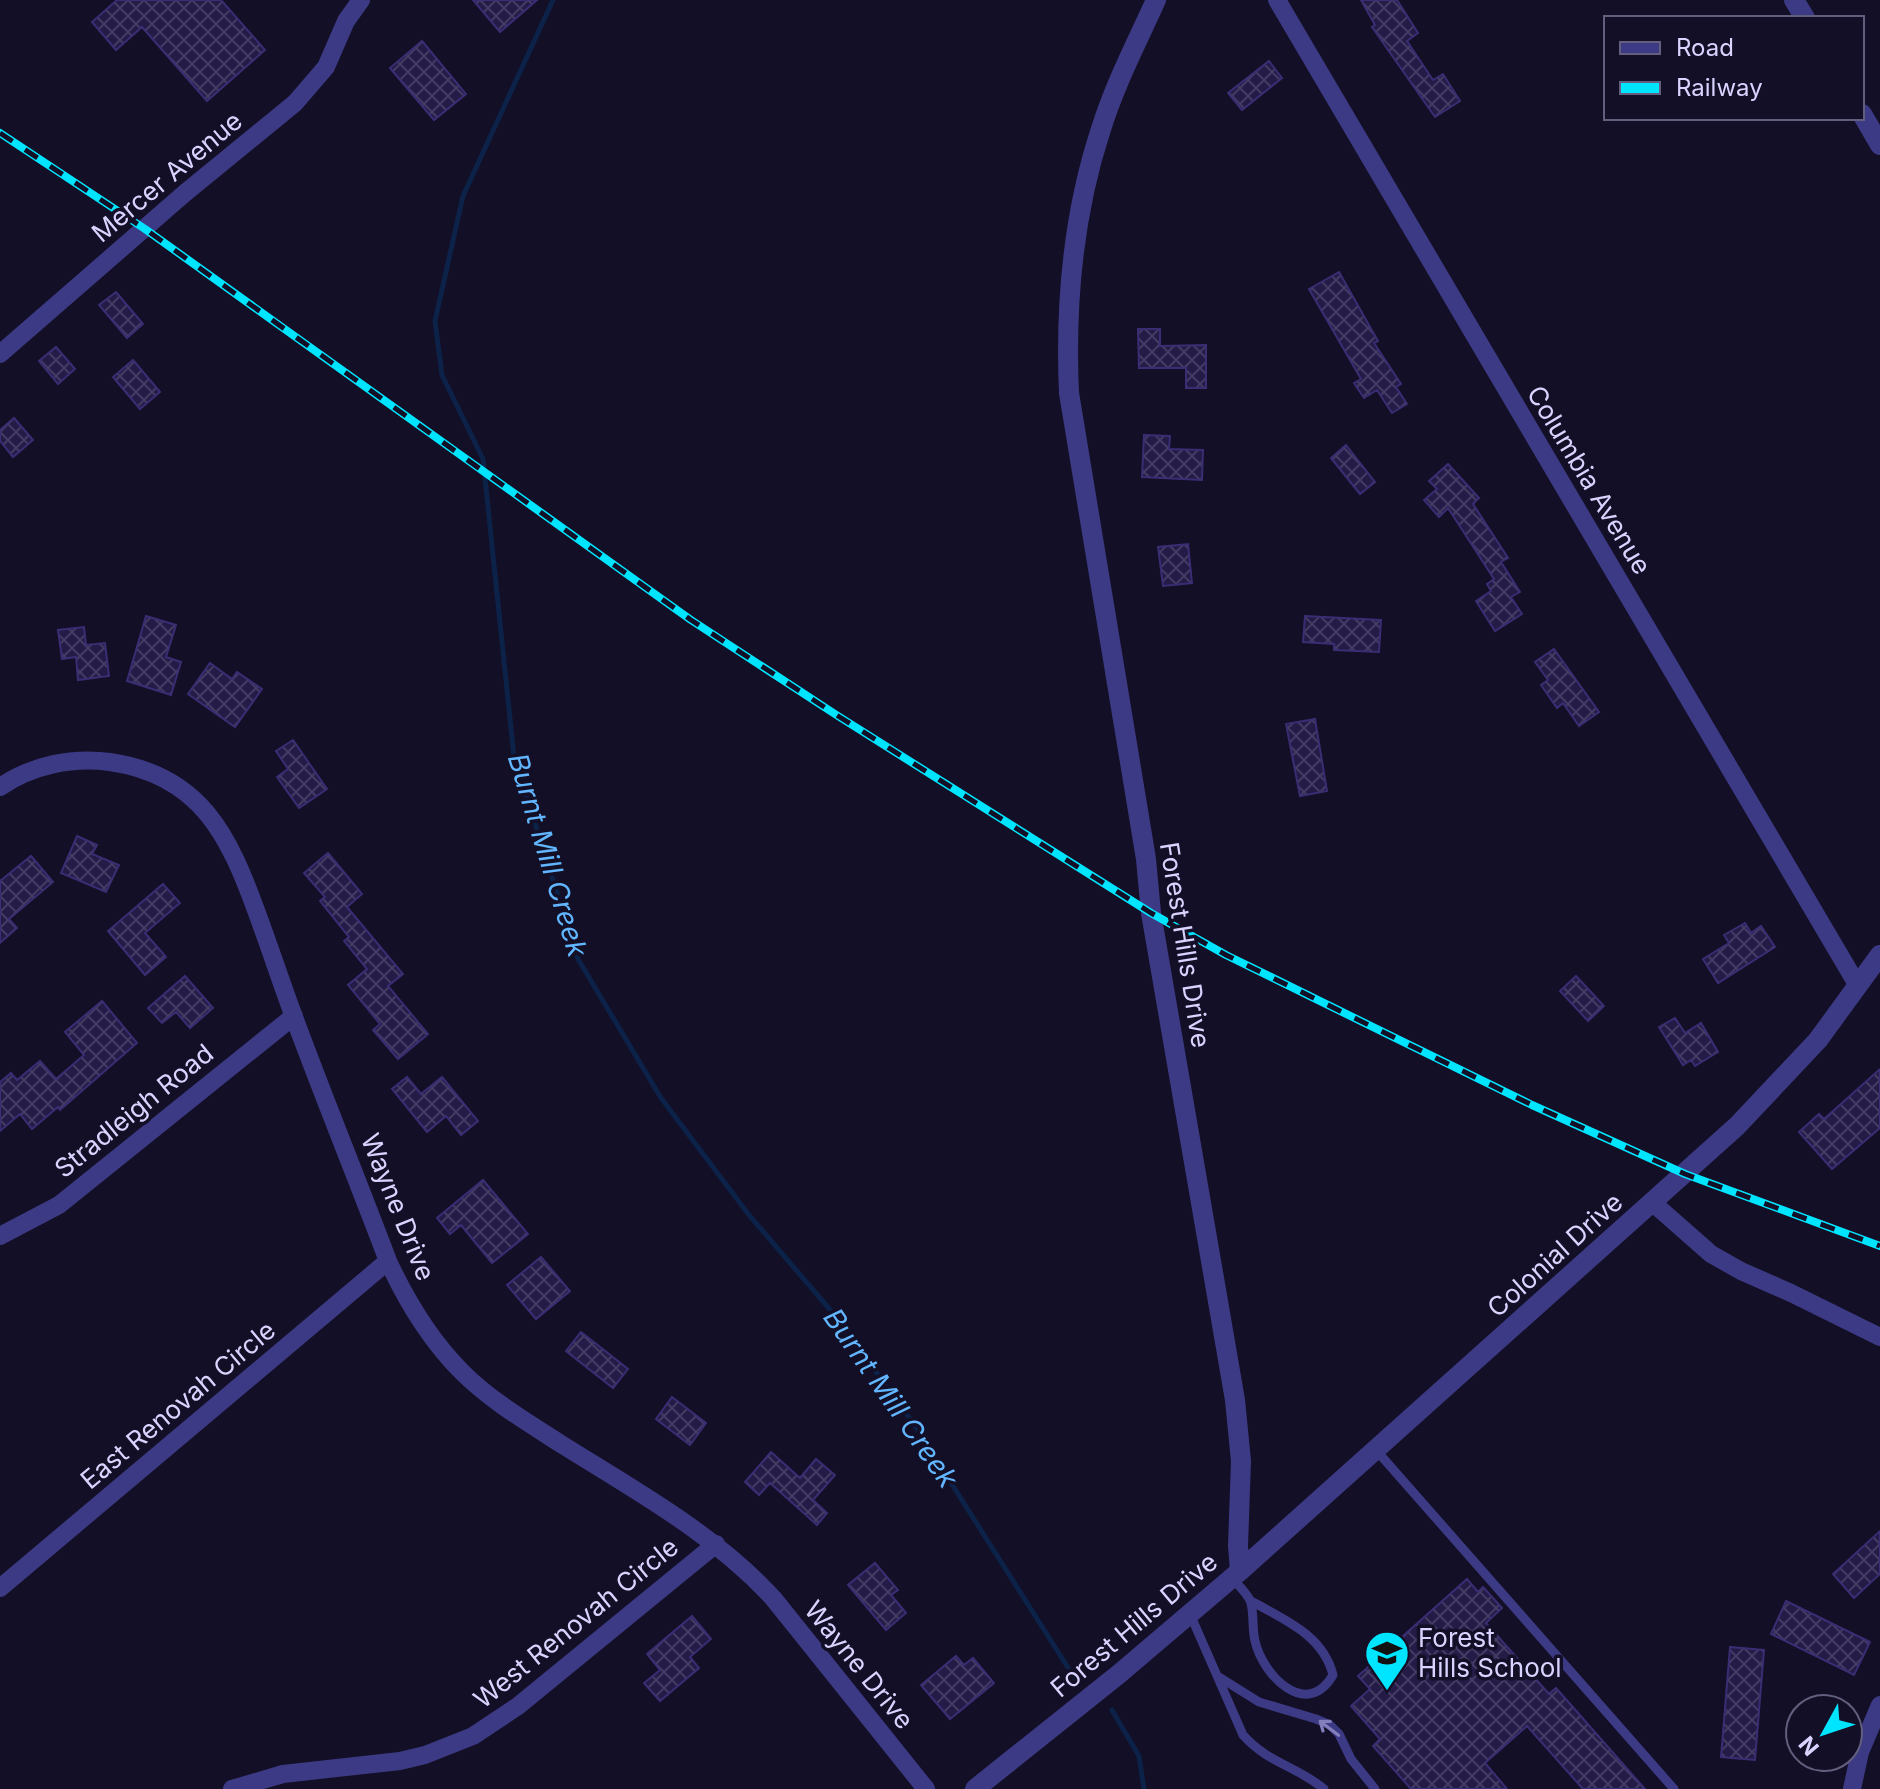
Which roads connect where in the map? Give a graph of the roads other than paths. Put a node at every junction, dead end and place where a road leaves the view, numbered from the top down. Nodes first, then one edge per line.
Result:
1 (342, 0) edge
2 (361, 0) edge
3 (1156, 0) edge
4 (1277, 0) edge
5 (346, 21) junction
6 (1864, 117) edge
7 (1878, 137) edge
8 (0, 354) edge
9 (0, 787) edge
10 (1880, 955) edge
11 (1858, 986) junction
12 (294, 1016) junction
13 (1653, 1203) junction
14 (0, 1236) edge
15 (388, 1261) junction
16 (1880, 1337) edge
17 (1376, 1450) junction
18 (716, 1544) junction
19 (1236, 1575) junction
20 (0, 1588) edge
21 (1251, 1601) junction
22 (1190, 1614) junction
23 (1219, 1677) junction
24 (1880, 1705) edge
25 (232, 1789) edge
26 (926, 1789) edge
27 (975, 1789) edge
28 (1324, 1789) edge
29 (1375, 1789) edge
30 (1674, 1789) edge
31 (1852, 1789) edge

1 - 5 street
2 - 5 street, Mercer Avenue
3 - 19 street, Forest Hills Drive
4 - 11 street, Columbia Avenue
5 - 8 street, Mercer Avenue
6 - 7 street
9 - 12 street, Wayne Drive
10 - 11 street, Colonial Drive
11 - 13 street, Colonial Drive
12 - 14 street, Stradleigh Road
12 - 15 street, Wayne Drive
13 - 16 street
13 - 17 street, Colonial Drive
15 - 18 street, Wayne Drive
15 - 20 street, East Renovah Circle
17 - 19 street, Colonial Drive
17 - 30 lane
18 - 25 street, West Renovah Circle
18 - 26 street, Wayne Drive
19 - 21 lane
19 - 22 street, Forest Hills Drive
21 - 21 lane
22 - 23 lane
22 - 27 street, Forest Hills Drive
23 - 28 lane
29 -> 23 lane
24 - 31 street

